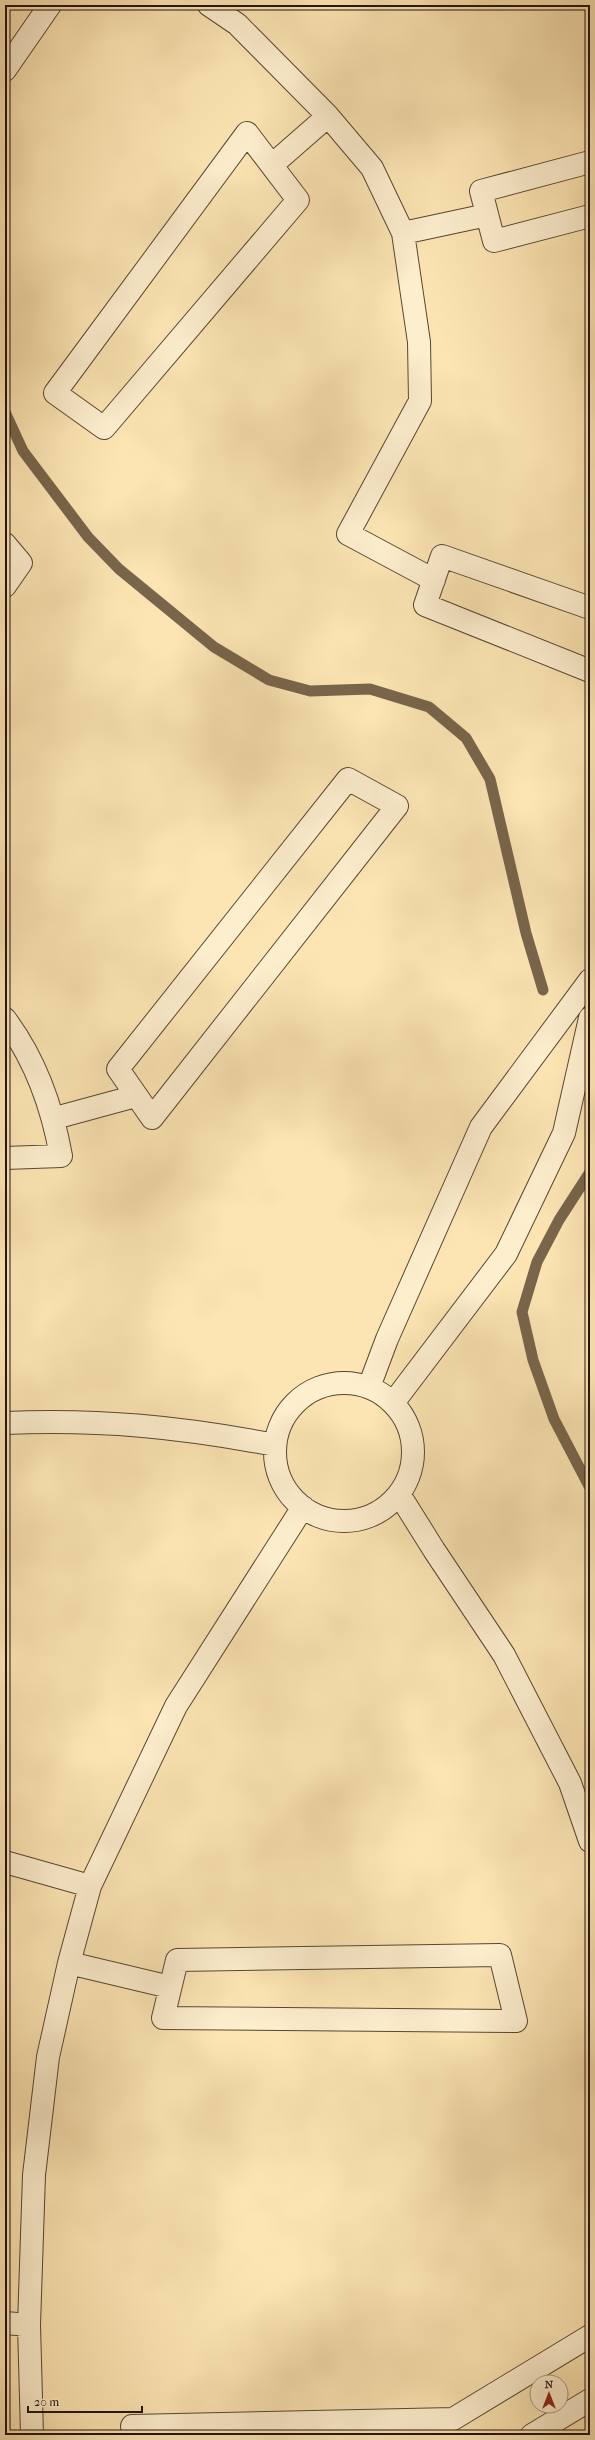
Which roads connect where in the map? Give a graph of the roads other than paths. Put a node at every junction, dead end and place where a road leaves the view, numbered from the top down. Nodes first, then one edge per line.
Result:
1 (50, 5) edge
2 (210, 5) edge
3 (5, 70) edge
4 (328, 116) junction
5 (590, 162) edge
6 (272, 165) junction
7 (487, 215) junction
8 (590, 216) edge
9 (403, 233) junction
10 (5, 544) edge
11 (434, 580) junction
12 (5, 586) edge
13 (590, 608) edge
14 (590, 670) edge
15 (590, 980) edge
16 (590, 1018) edge
17 (5, 1019) edge
18 (136, 1096) junction
19 (55, 1118) junction
20 (5, 1158) edge
21 (369, 1387) junction
22 (393, 1403) junction
23 (5, 1423) edge
24 (275, 1445) junction
25 (399, 1494) junction
26 (303, 1507) junction
27 (590, 1841) edge
28 (5, 1862) edge
29 (90, 1886) junction
30 (69, 1963) junction
31 (170, 1987) junction
32 (5, 2324) edge
33 (29, 2325) junction
34 (590, 2336) edge
35 (590, 2400) edge
36 (32, 2435) edge
37 (133, 2435) edge
38 (532, 2435) edge

1 - 3 street
2 - 4 street
4 - 6 street
4 - 9 street
5 - 7 street
6 - 6 street
7 - 8 street
7 - 9 street
9 - 11 street
10 - 12 street
11 - 13 street
11 - 14 street
15 - 21 street
16 - 22 street
17 - 19 street
18 - 18 street
18 - 19 street
19 - 20 street
21 - 22 street
21 - 24 street
22 - 25 street
23 - 24 street
24 - 26 street
25 - 26 street
25 - 27 street
26 - 29 street
28 - 29 street
29 - 30 street
30 - 31 street
30 - 33 street
31 - 31 street
32 - 33 street
33 - 36 street
34 - 37 street
35 - 38 street

